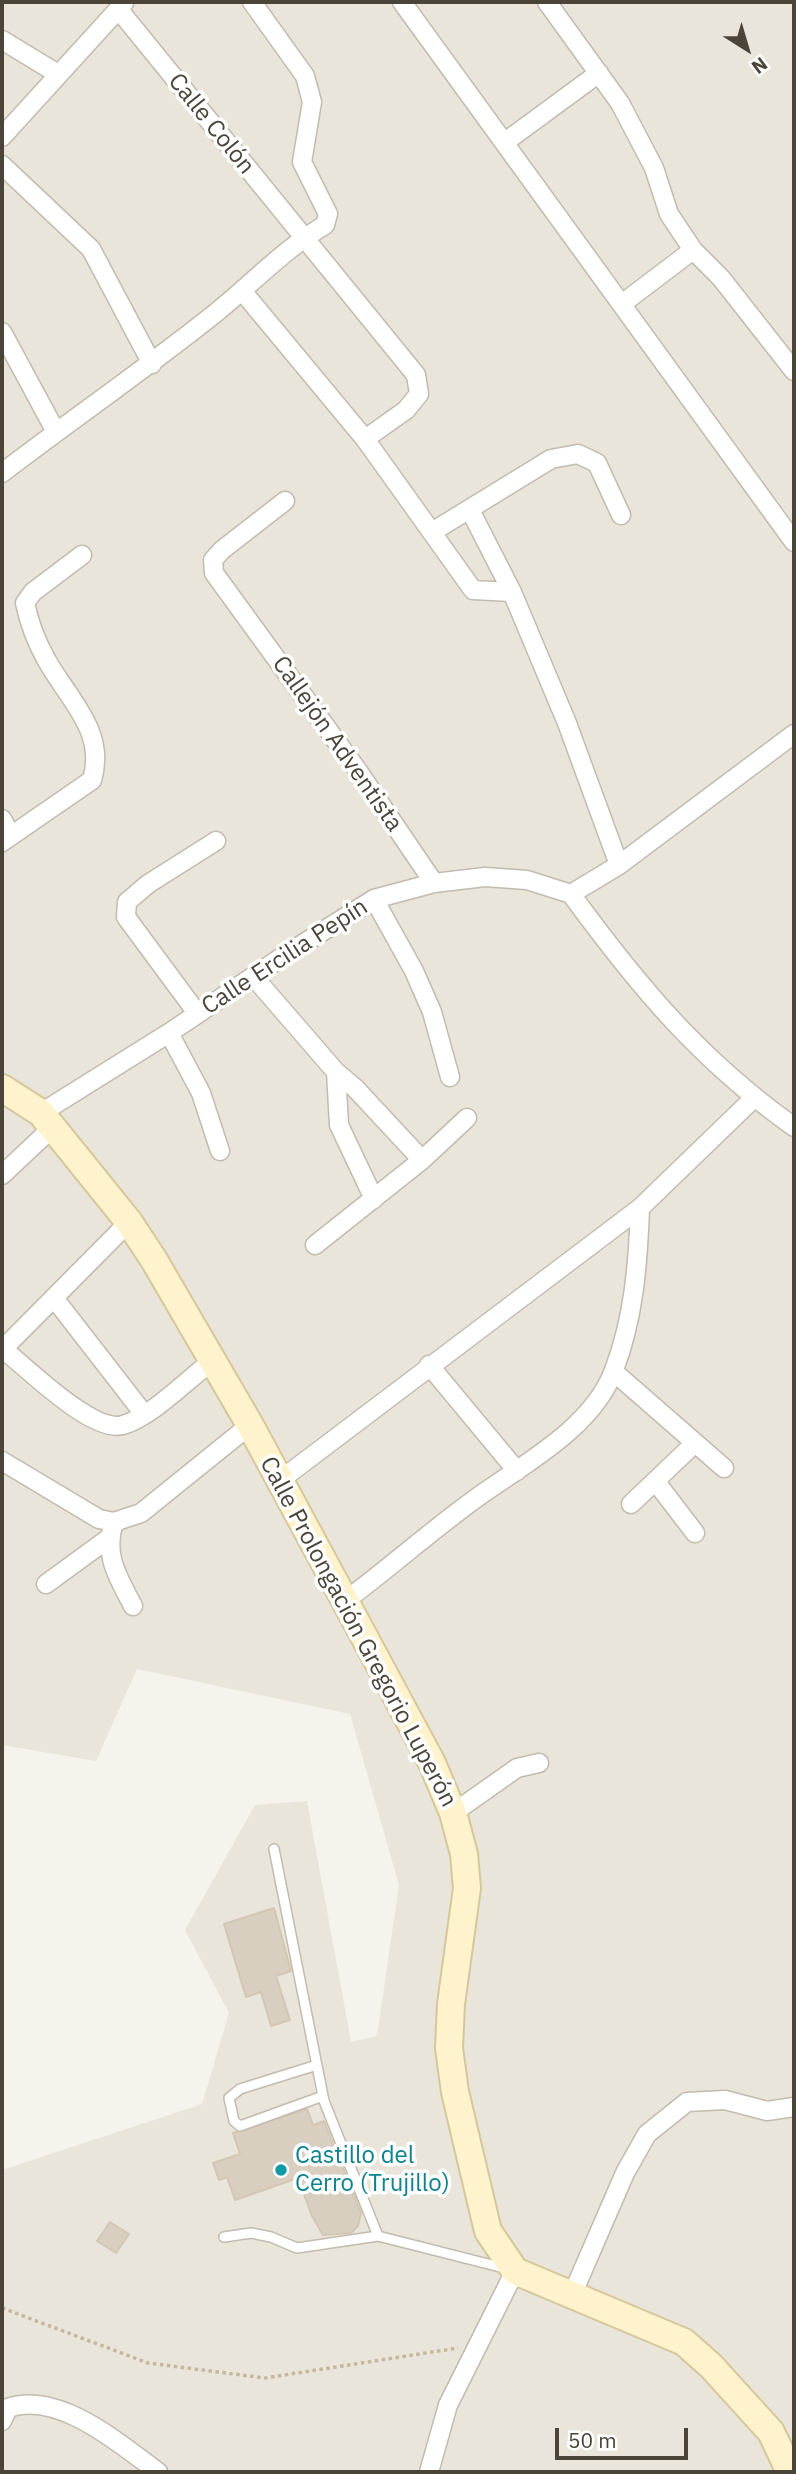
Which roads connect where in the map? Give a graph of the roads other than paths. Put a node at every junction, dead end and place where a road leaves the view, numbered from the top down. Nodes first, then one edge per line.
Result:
1 (252, 2) edge
2 (402, 2) edge
3 (547, 2) edge
4 (122, 6) edge
5 (2, 40) edge
6 (58, 74) junction
7 (598, 74) junction
8 (2, 138) edge
9 (505, 142) junction
10 (2, 165) edge
11 (303, 239) junction
12 (694, 250) junction
13 (243, 292) junction
14 (623, 303) junction
15 (2, 332) edge
16 (152, 364) junction
17 (794, 371) edge
18 (56, 432) junction
19 (365, 439) junction
20 (2, 472) edge
21 (285, 501) dead end
22 (470, 510) junction
23 (621, 515) dead end
24 (432, 532) junction
25 (794, 542) edge
26 (82, 555) dead end
27 (512, 592) junction
28 (794, 734) edge
29 (2, 819) edge
30 (6, 839) edge
31 (216, 841) dead end
32 (619, 865) junction
33 (434, 883) junction
34 (570, 894) junction
35 (374, 899) junction
36 (253, 976) junction
37 (197, 1013) junction
38 (169, 1033) junction
39 (336, 1072) junction
40 (450, 1077) dead end
41 (2, 1088) edge
42 (754, 1098) junction
43 (467, 1118) dead end
44 (47, 1120) junction
45 (794, 1127) edge
46 (220, 1151) dead end
47 (422, 1160) junction
48 (2, 1175) edge
49 (374, 1199) junction
50 (640, 1208) junction
51 (129, 1222) junction
52 (315, 1245) dead end
53 (54, 1298) junction
54 (3, 1349) edge
55 (211, 1362) junction
56 (429, 1365) junction
57 (614, 1372) junction
58 (144, 1414) junction
59 (250, 1425) junction
60 (695, 1443) junction
61 (2, 1461) edge
62 (724, 1468) dead end
63 (517, 1471) junction
64 (279, 1481) junction
65 (656, 1482) junction
66 (631, 1504) dead end
67 (112, 1530) junction
68 (695, 1533) dead end
69 (46, 1584) dead end
70 (345, 1601) junction
71 (133, 1605) dead end
72 (539, 1763) dead end
73 (453, 1813) junction
74 (274, 1849) dead end
75 (317, 2065) junction
76 (323, 2096) junction
77 (794, 2106) edge
78 (378, 2236) junction
79 (224, 2237) dead end
80 (515, 2271) junction
81 (572, 2295) junction
82 (2, 2421) edge
83 (158, 2472) edge
84 (429, 2472) edge
85 (790, 2472) edge

1 - 11 street
2 - 9 street
3 - 7 street
4 - 6 street
4 - 11 street, Calle Colón
5 - 6 street
6 - 8 street
7 - 9 street
7 - 12 street
9 - 14 street
10 - 16 street
11 - 13 street
11 - 19 street, Calle Colón
12 - 14 street
12 - 17 street
13 - 16 street
13 - 19 street
14 - 25 street
15 - 18 street
16 - 18 street
18 - 20 street
19 - 24 street
21 - 33 street, Callejón Adventista
22 - 23 street
22 - 24 street
22 - 27 street
24 - 27 street
26 - 30 street
27 - 32 street
28 - 32 street
29 - 30 street
31 - 37 street
32 - 34 street
33 - 34 street, Calle Ercilia Pepín
33 - 35 street, Calle Ercilia Pepín
34 - 42 street
35 - 36 street, Calle Ercilia Pepín
35 - 40 street
36 - 37 street, Calle Ercilia Pepín
36 - 39 street
37 - 38 street, Calle Ercilia Pepín
38 - 44 street, Calle Ercilia Pepín
38 - 46 street
39 - 47 street
39 - 49 street
41 - 44 street, Calle Prolongación Gregorio Luperón
42 - 45 street
42 - 50 street
43 - 47 street
44 - 48 street, Calle Ercilia Pepín
44 - 51 street, Calle Prolongación Gregorio Luperón
47 - 49 street
49 - 52 street
50 - 56 street
50 - 57 street
51 - 53 street
51 - 55 street, Calle Prolongación Gregorio Luperón
53 - 54 street
53 - 58 street
54 - 58 street
55 - 58 street
55 - 59 street, Calle Prolongación Gregorio Luperón
56 - 63 street
56 - 64 street
57 - 60 street
57 - 63 street
59 - 64 street, Calle Prolongación Gregorio Luperón
59 - 67 street
60 - 62 street
60 - 65 street
61 - 67 street
63 - 70 street
64 - 70 street, Calle Prolongación Gregorio Luperón
65 - 66 street
65 - 68 street
67 - 69 street
67 - 71 street
70 - 73 street, Calle Prolongación Gregorio Luperón
72 - 73 street
73 - 80 street, Calle Prolongación Gregorio Luperón
74 - 75 lane
75 - 76 lane
75 - 76 lane
76 - 78 lane
77 - 81 street
78 - 79 lane
78 - 80 lane
80 - 81 street
80 - 84 street
81 - 85 street
82 - 83 street

